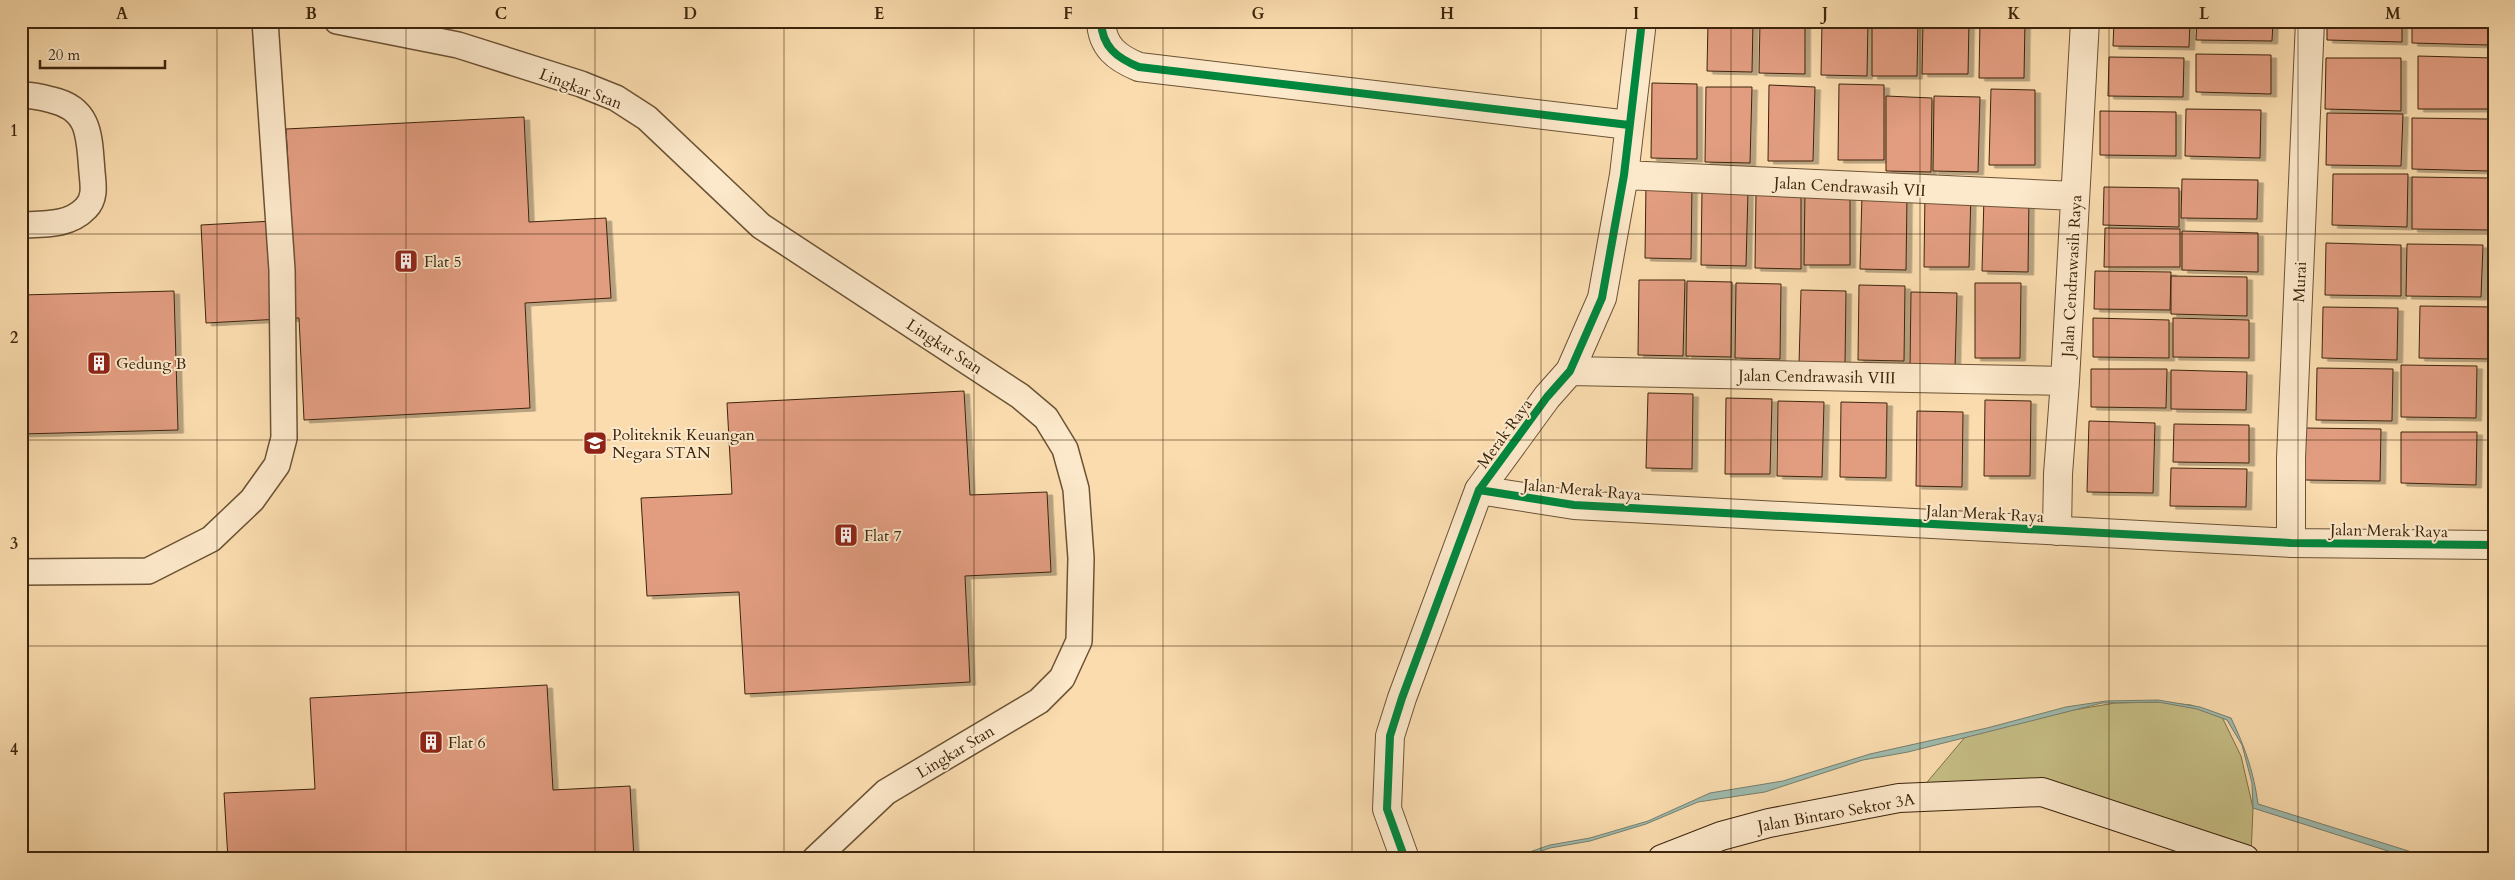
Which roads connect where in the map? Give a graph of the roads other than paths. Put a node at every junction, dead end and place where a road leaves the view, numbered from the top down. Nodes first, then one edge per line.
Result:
1 (265, 21) edge
2 (337, 21) edge
3 (1101, 21) edge
4 (1642, 21) edge
5 (2085, 21) edge
6 (2310, 21) edge
7 (21, 95) edge
8 (1629, 125) junction
9 (1624, 175) junction
10 (2076, 196) junction
11 (21, 225) edge
12 (1570, 371) junction
13 (2065, 381) junction
14 (1479, 490) junction
15 (2057, 531) junction
16 (2291, 543) junction
17 (2493, 544) edge
18 (21, 572) edge
19 (815, 859) edge
20 (1405, 859) edge
21 (1662, 859) edge
22 (2245, 859) edge

1 - 18 lane
2 - 19 lane, Lingkar Stan
3 - 8 street
4 - 8 street, Merak Raya
5 - 10 street, Jalan Cendrawasih Raya
6 - 16 street, Murai
7 - 11 lane
8 - 9 street, Merak Raya
9 - 10 street, Jalan Cendrawasih VII
9 - 12 street, Merak Raya
10 - 13 street, Jalan Cendrawasih Raya
12 - 13 street, Jalan Cendrawasih VIII
12 - 14 street, Merak Raya
13 - 15 street, Jalan Cendrawasih Raya
14 - 15 street, Jalan Merak Raya
14 - 20 street, Merak Raya
15 - 16 street, Jalan Merak Raya
16 - 17 street, Jalan Merak Raya
21 - 22 street, Jalan Bintaro Sektor 3A

